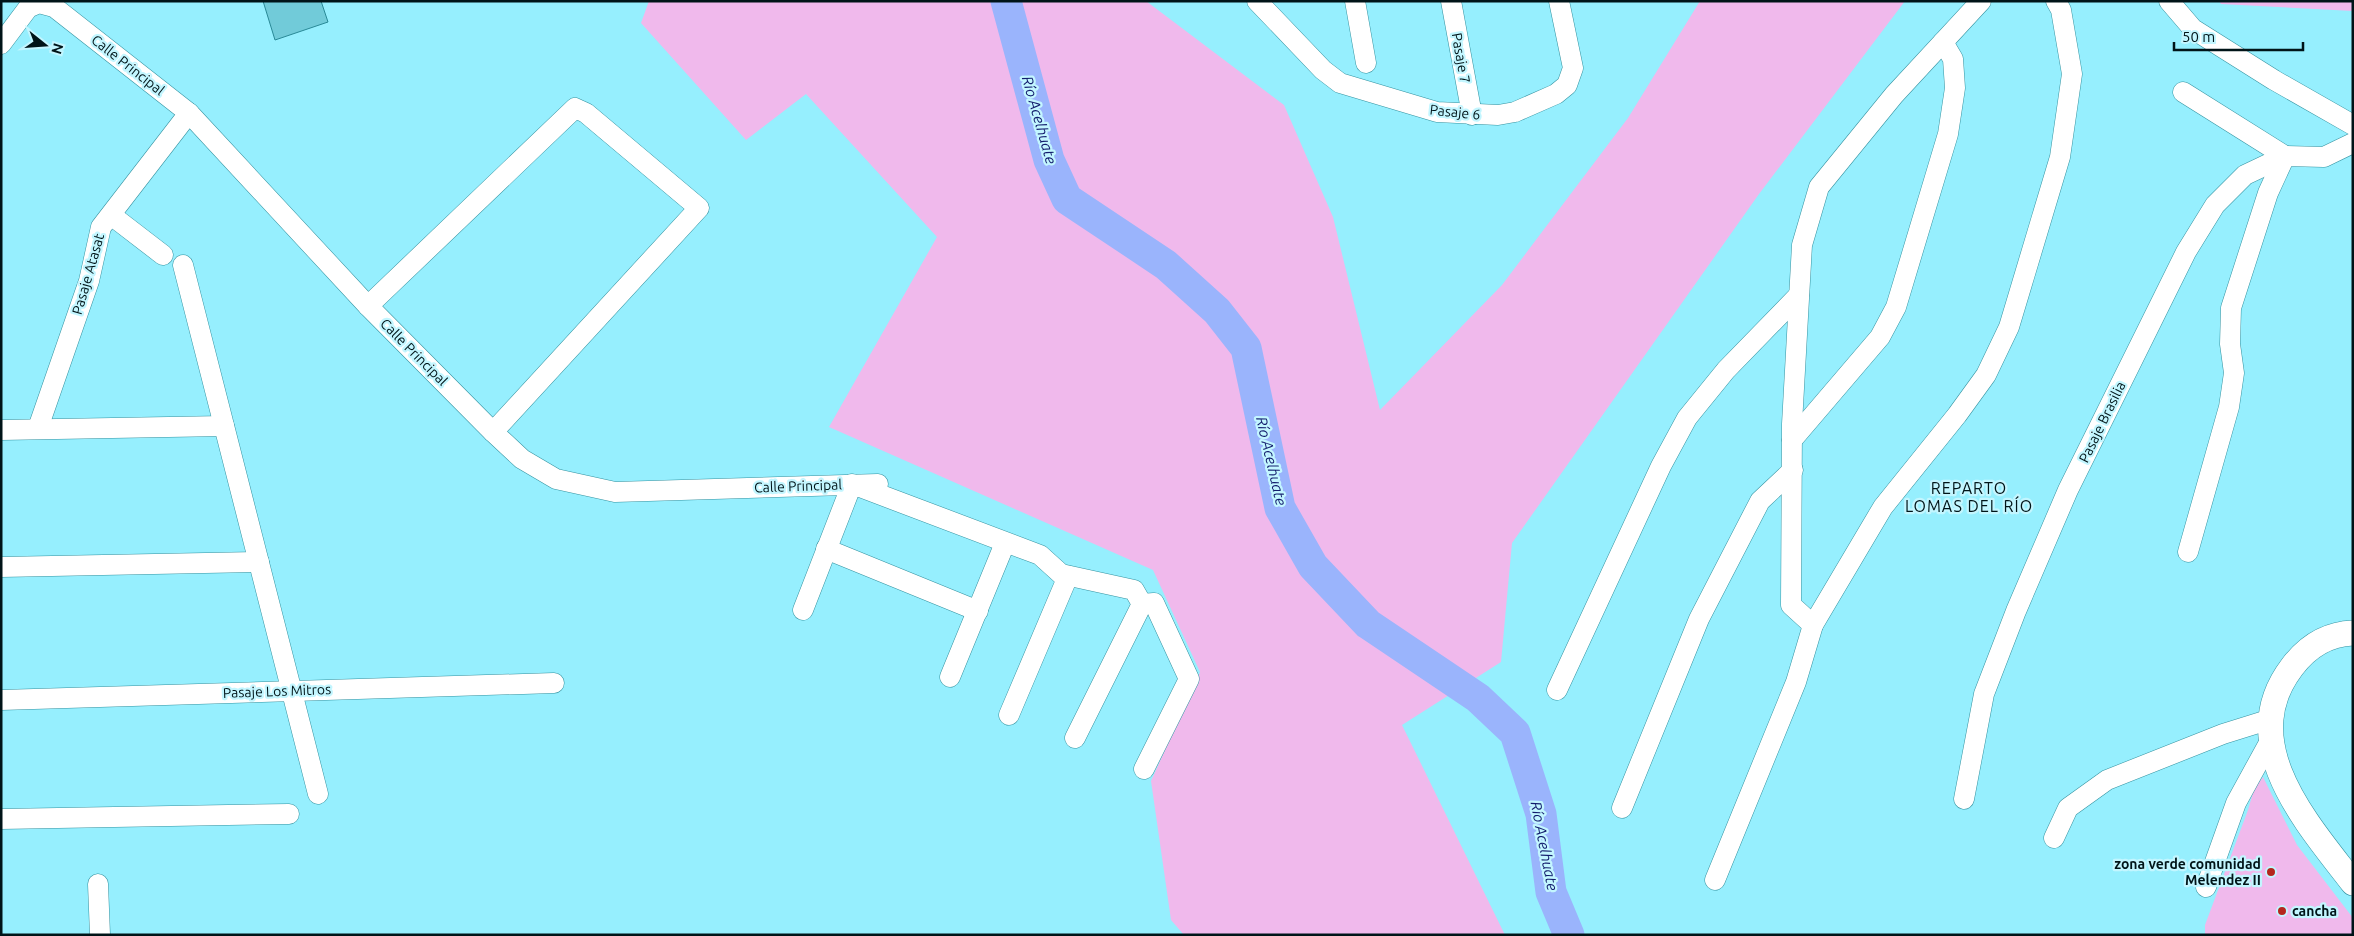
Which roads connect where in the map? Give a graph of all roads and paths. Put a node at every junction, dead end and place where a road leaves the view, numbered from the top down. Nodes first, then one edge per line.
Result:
1 (1257, 1) edge
2 (1355, 1) edge
3 (1451, 1) edge
4 (1560, 1) edge
5 (1982, 1) edge
6 (2056, 1) edge
7 (2169, 1) edge
8 (1943, 42) junction
9 (1, 44) edge
10 (1366, 63) dead end
11 (2182, 92) dead end
12 (189, 113) junction
13 (1472, 115) junction
14 (2353, 125) edge
15 (2353, 143) edge
16 (2285, 156) junction
17 (111, 215) junction
18 (163, 255) dead end
19 (183, 265) dead end
20 (1799, 295) junction
21 (368, 306) junction
22 (224, 426) junction
23 (38, 428) junction
24 (1, 430) edge
25 (494, 432) junction
26 (1792, 440) junction
27 (1793, 470) junction
28 (852, 484) junction
29 (878, 484) dead end
30 (1005, 543) junction
31 (826, 549) junction
32 (2188, 552) dead end
33 (259, 562) junction
34 (1, 567) edge
35 (1068, 576) junction
36 (1142, 604) junction
37 (803, 610) dead end
38 (978, 611) junction
39 (1813, 625) junction
40 (2353, 633) edge
41 (950, 678) dead end
42 (554, 683) dead end
43 (292, 690) junction
44 (1557, 690) dead end
45 (1, 700) edge
46 (1009, 715) dead end
47 (2271, 730) junction
48 (1075, 738) dead end
49 (1144, 769) dead end
50 (318, 794) dead end
51 (1964, 798) dead end
52 (1622, 808) dead end
53 (289, 814) dead end
54 (1, 819) edge
55 (2054, 838) dead end
56 (1715, 880) dead end
57 (2353, 883) edge
58 (98, 884) dead end
59 (2206, 887) dead end
60 (100, 935) edge

1 - 13 street, Pasaje 6
2 - 10 street
3 - 13 street, Pasaje 7
4 - 13 street, Pasaje 6
5 - 8 street
6 - 39 street
7 - 14 street
8 - 20 street
8 - 26 street
9 - 12 street, Calle Principal
11 - 16 street
12 - 17 street, Pasaje Atasat
12 - 21 street, Calle Principal
15 - 16 street, Pasaje Brasilia
16 - 32 street
16 - 51 street, Pasaje Brasilia
17 - 18 street
17 - 23 street, Pasaje Atasat
19 - 22 street
20 - 26 street
20 - 44 street
21 - 25 street, Calle Principal
21 - 25 street
22 - 23 street
22 - 33 street
23 - 24 street
25 - 28 street, Calle Principal
26 - 27 street
27 - 39 street
27 - 52 street
28 - 29 street, Calle Principal
28 - 30 street
28 - 31 street
30 - 35 street
30 - 38 street
31 - 37 street
31 - 38 street
33 - 34 street
33 - 43 street
35 - 36 street
35 - 46 street
36 - 48 street
36 - 49 street
38 - 41 street
39 - 56 street
40 - 47 main road
42 - 43 street, Pasaje Los Mitros
43 - 45 street, Pasaje Los Mitros
43 - 50 street
47 - 55 street
47 - 57 main road
47 - 59 street
53 - 54 street
58 - 60 street

